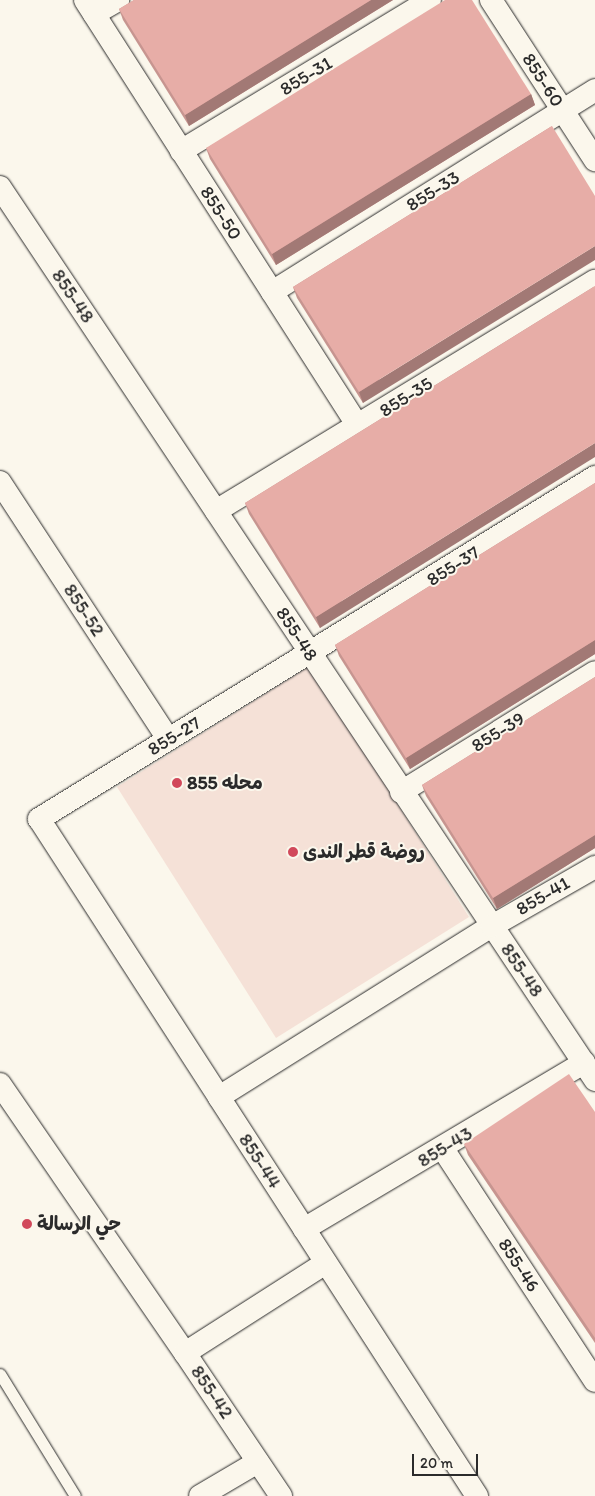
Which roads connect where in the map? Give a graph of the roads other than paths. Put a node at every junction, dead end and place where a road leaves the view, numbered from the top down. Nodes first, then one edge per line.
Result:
1 (118, 0) edge
2 (430, 0) edge
3 (491, 0) edge
4 (90, 7) edge
5 (595, 90) edge
6 (562, 110) junction
7 (181, 151) junction
8 (595, 160) edge
9 (0, 186) edge
10 (595, 280) edge
11 (272, 292) junction
12 (358, 426) junction
13 (595, 477) edge
14 (0, 482) edge
15 (216, 511) junction
16 (310, 654) junction
17 (595, 672) edge
18 (168, 738) junction
19 (401, 792) junction
20 (39, 819) joint
21 (595, 866) edge
22 (492, 926) junction
23 (590, 1071) edge
24 (0, 1084) edge
25 (219, 1097) junction
26 (443, 1149) junction
27 (304, 1229) junction
28 (326, 1263) junction
29 (185, 1353) junction
30 (0, 1374) edge
31 (595, 1381) edge
32 (258, 1462) junction
33 (75, 1496) edge
34 (200, 1496) edge
35 (281, 1496) edge
36 (477, 1496) edge

1 - 4 street
2 - 7 street, 855-31
3 - 6 street, 855-60
4 - 7 street, 855-50
5 - 6 street, 855-33
6 - 8 street, 855-60
6 - 11 street, 855-33
7 - 11 street, 855-50
9 - 15 street, 855-48
10 - 12 street, 855-35
11 - 12 street, 855-50
12 - 15 street, 855-35
13 - 16 street, 855-37
14 - 18 street, 855-52
15 - 16 street, 855-48
16 - 18 street, 855-27
16 - 19 street, 855-48
17 - 19 street, 855-39
18 - 20 street, 855-27
19 - 22 street, 855-48
20 - 25 street, 855-44
21 - 22 street, 855-41
22 - 23 street, 855-48
22 - 25 street
23 - 26 street, 855-43
24 - 29 street
25 - 27 street, 855-44
26 - 27 street, 855-43
26 - 31 street, 855-46
27 - 28 street, 855-44
28 - 29 street, 855-42
28 - 36 street, 855-44
29 - 32 street, 855-42
30 - 33 lane
32 - 34 street
32 - 35 street, 855-42

